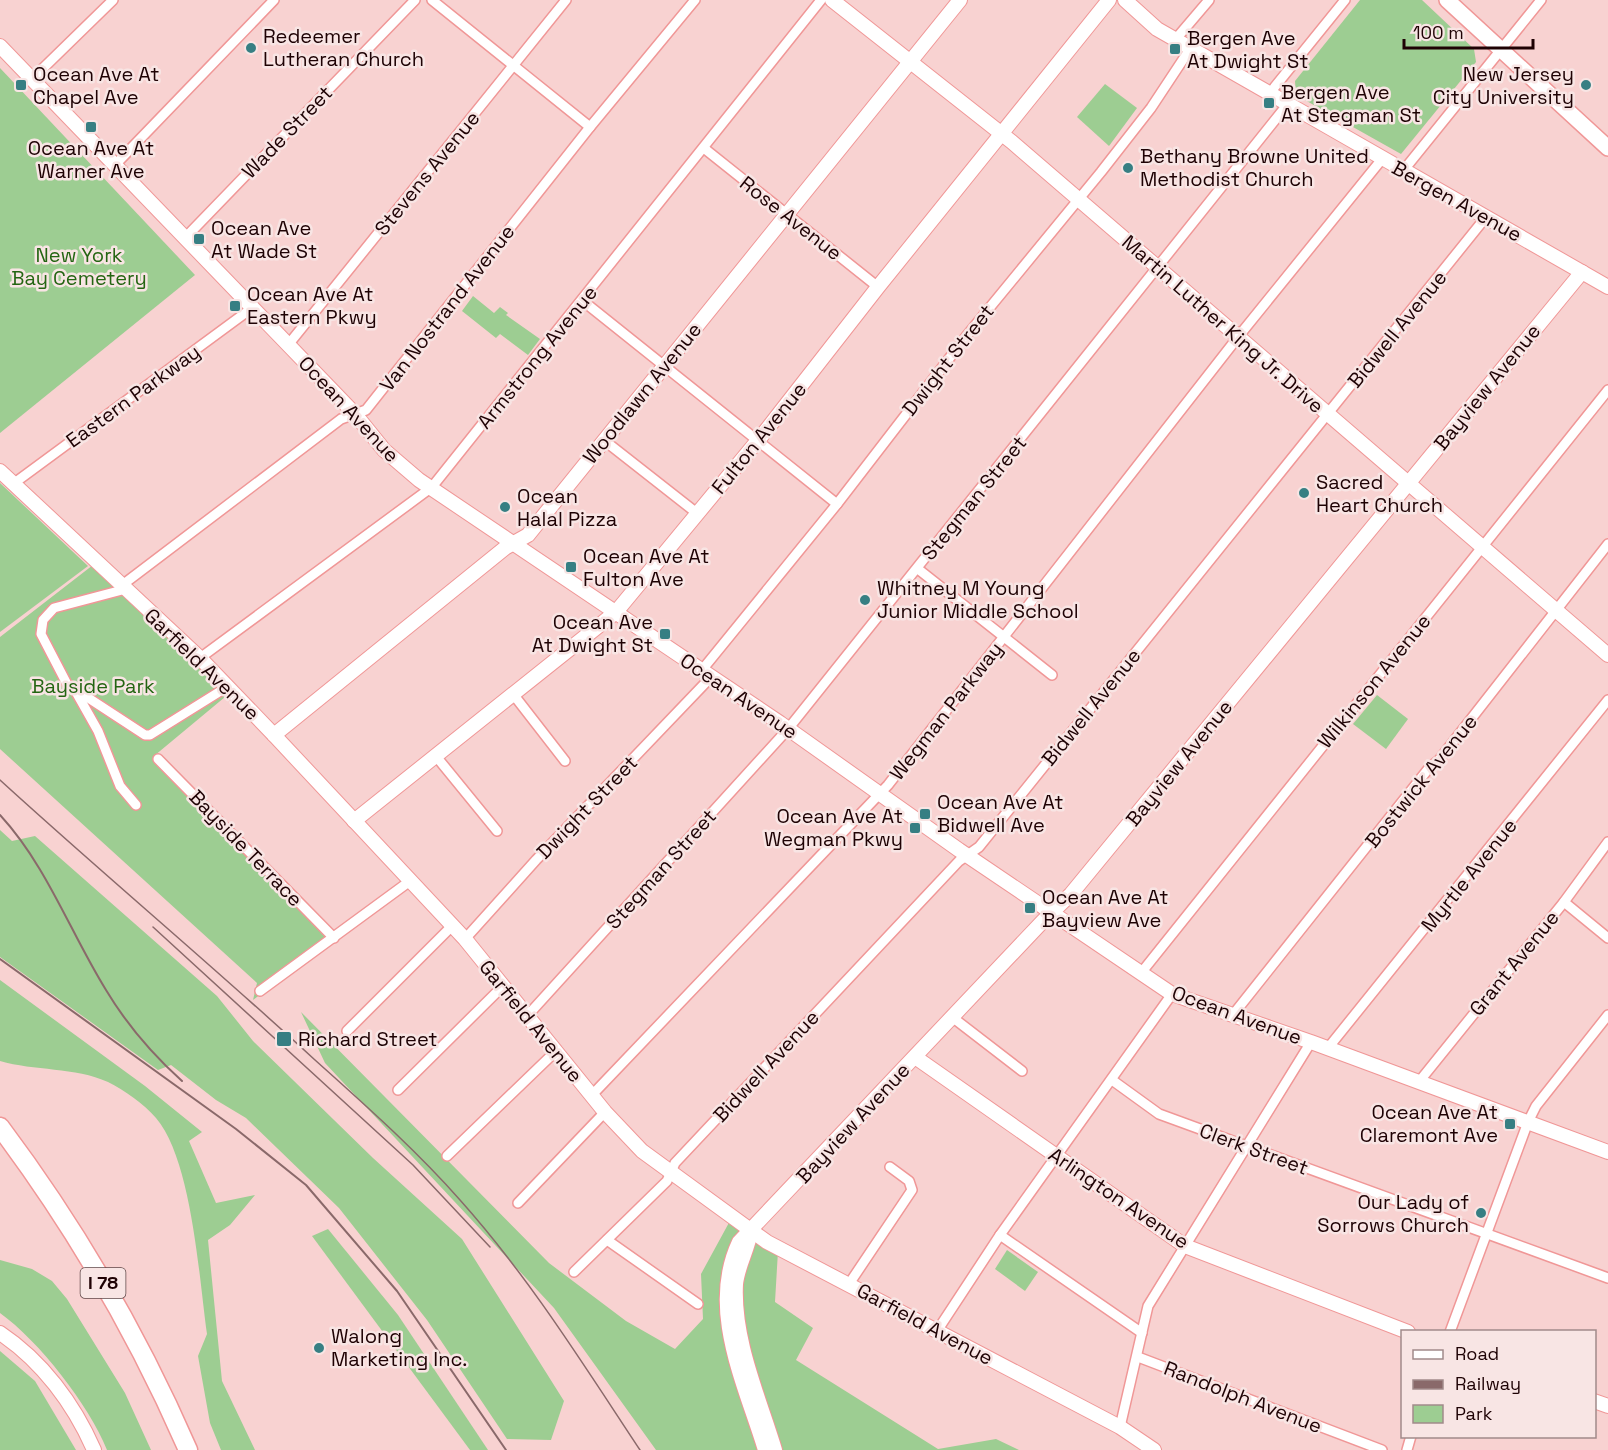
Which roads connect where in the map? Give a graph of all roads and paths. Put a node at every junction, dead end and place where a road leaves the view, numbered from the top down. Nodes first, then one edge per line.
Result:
1 (113, 0) edge
2 (274, 0) edge
3 (415, 0) edge
4 (432, 0) edge
5 (566, 0) edge
6 (695, 0) edge
7 (821, 0) edge
8 (832, 0) edge
9 (960, 0) edge
10 (1109, 0) edge
11 (1125, 0) edge
12 (1209, 0) edge
13 (1345, 0) edge
14 (1447, 0) edge
15 (1541, 0) edge
16 (1175, 40) junction
17 (0, 46) edge
18 (1190, 49) junction
19 (1500, 51) junction
20 (910, 61) junction
21 (514, 65) junction
22 (32, 79) junction
23 (1269, 94) junction
24 (1287, 105) junction
25 (590, 127) junction
26 (1001, 133) junction
27 (1608, 148) edge
28 (705, 149) junction
29 (1382, 159) junction
30 (114, 166) junction
31 (1403, 171) junction
32 (1078, 199) junction
33 (785, 215) junction
34 (1486, 217) junction
35 (185, 238) junction
36 (1158, 268) junction
37 (1582, 272) junction
38 (878, 286) junction
39 (1608, 286) edge
40 (583, 301) junction
41 (252, 308) junction
42 (1238, 337) junction
43 (288, 345) junction
44 (664, 366) junction
45 (1608, 390) edge
46 (355, 414) junction
47 (1327, 415) junction
48 (605, 441) junction
49 (756, 441) junction
50 (0, 471) edge
51 (13, 484) junction
52 (1407, 484) junction
53 (432, 487) junction
54 (837, 504) junction
55 (698, 514) junction
56 (514, 543) junction
57 (1608, 544) edge
58 (1482, 548) junction
59 (918, 569) junction
60 (124, 588) junction
61 (616, 612) junction
62 (1555, 612) junction
63 (1004, 636) junction
64 (1608, 655) edge
65 (200, 658) junction
66 (707, 673) junction
67 (1052, 675) dead end
68 (227, 687) junction
69 (76, 692) junction
70 (513, 694) junction
71 (1608, 700) edge
72 (788, 729) junction
73 (274, 735) junction
74 (435, 755) junction
75 (158, 759) dead end
76 (565, 761) dead end
77 (879, 792) junction
78 (136, 805) dead end
79 (354, 821) junction
80 (497, 831) dead end
81 (1608, 842) edge
82 (966, 855) junction
83 (410, 880) junction
84 (1564, 902) junction
85 (1053, 912) junction
86 (452, 926) junction
87 (334, 938) junction
88 (1608, 938) edge
89 (465, 939) junction
90 (1141, 973) junction
91 (503, 986) junction
92 (260, 991) dead end
93 (1172, 994) junction
94 (528, 1015) junction
95 (1608, 1015) edge
96 (1232, 1016) junction
97 (952, 1017) junction
98 (347, 1031) dead end
99 (1311, 1042) junction
100 (1329, 1048) junction
101 (557, 1050) junction
102 (915, 1057) junction
103 (1023, 1071) dead end
104 (1112, 1080) junction
105 (1418, 1083) junction
106 (398, 1090) dead end
107 (592, 1095) junction
108 (605, 1112) junction
109 (1527, 1122) junction
110 (0, 1127) edge
111 (1247, 1146) junction
112 (0, 1147) edge
113 (1608, 1152) edge
114 (447, 1156) dead end
115 (1057, 1156) junction
116 (890, 1167) dead end
117 (671, 1172) junction
118 (518, 1203) dead end
119 (751, 1231) junction
120 (1486, 1233) junction
121 (1000, 1235) junction
122 (607, 1240) junction
123 (1185, 1246) junction
124 (574, 1272) dead end
125 (1608, 1278) edge
126 (849, 1284) junction
127 (698, 1304) dead end
128 (733, 1319) junction
129 (1403, 1330) edge
130 (1451, 1330) edge
131 (937, 1331) junction
132 (0, 1333) edge
133 (1142, 1334) junction
134 (1138, 1357) junction
135 (1120, 1427) junction
136 (94, 1450) edge
137 (175, 1450) edge
138 (188, 1450) edge
139 (765, 1450) edge
140 (775, 1450) edge
141 (1154, 1450) edge
142 (1382, 1450) edge

1 - 22 street
2 - 30 street
3 - 35 street, Wade Street
4 - 21 street
5 - 21 street, Stevens Avenue
6 - 25 street, Van Nostrand Avenue
7 - 28 street, Armstrong Avenue
8 - 20 street, Martin Luther King Jr. Drive
9 - 20 street, Woodlawn Avenue
10 - 26 street, Fulton Avenue
11 - 16 street, Bergen Avenue
12 - 16 street
13 - 23 street
14 - 19 main road
15 - 19 street
16 - 18 street, Bergen Avenue
17 - 22 street, Ocean Avenue
18 - 23 street, Bergen Avenue
18 - 32 street, Dwight Street
19 - 27 main road
19 - 31 street
20 - 26 street, Martin Luther King Jr. Drive
20 - 33 street, Woodlawn Avenue
21 - 25 street
21 - 43 street, Stevens Avenue
22 - 30 street, Ocean Avenue
23 - 24 street, Bergen Avenue
24 - 29 street, Bergen Avenue
24 - 36 street, Stegman Street
25 - 46 street, Van Nostrand Avenue
26 - 32 street, Martin Luther King Jr. Drive
26 - 38 street, Fulton Avenue
28 - 33 street, Rose Avenue
28 - 40 street, Armstrong Avenue
29 - 31 street, Bergen Avenue
29 - 42 street, Wegman Parkway
30 - 35 street, Ocean Avenue
31 - 34 street, Bergen Avenue
32 - 36 street, Martin Luther King Jr. Drive
32 - 54 street, Dwight Street
33 - 38 street, Rose Avenue
33 - 44 street, Woodlawn Avenue
34 - 37 street, Bergen Avenue
34 - 47 street, Bidwell Avenue
35 - 41 street, Ocean Avenue
36 - 42 street, Martin Luther King Jr. Drive
36 - 59 street, Stegman Street
37 - 39 street, Bergen Avenue
37 - 52 street, Bayview Avenue
38 - 49 street, Fulton Avenue
40 - 44 street
40 - 53 street, Armstrong Avenue
41 - 43 street, Ocean Avenue
41 - 51 street, Eastern Parkway
42 - 47 street, Martin Luther King Jr. Drive
42 - 63 street, Wegman Parkway
43 - 46 street, Ocean Avenue
44 - 48 street, Woodlawn Avenue
44 - 49 street
45 - 58 street, Wilkinson Avenue
46 - 53 street, Ocean Avenue
46 - 60 street, Van Nostrand Avenue
47 - 52 street, Martin Luther King Jr. Drive
47 - 82 street, Bidwell Avenue
48 - 55 street
48 - 56 street, Woodlawn Avenue
49 - 54 street
49 - 55 street, Fulton Avenue
50 - 51 street, Garfield Avenue
51 - 60 street, Garfield Avenue
52 - 58 street, Martin Luther King Jr. Drive
52 - 85 street, Bayview Avenue
53 - 56 street, Ocean Avenue
53 - 65 street, Armstrong Avenue
54 - 66 street, Dwight Street
55 - 61 street, Fulton Avenue
56 - 61 street, Ocean Avenue
56 - 73 street, Woodlawn Avenue
57 - 62 street, Bostwick Avenue
58 - 62 street, Martin Luther King Jr. Drive
58 - 90 street, Wilkinson Avenue
59 - 63 street
59 - 72 street, Stegman Street
60 - 65 street, Garfield Avenue
60 - 69 street
61 - 66 street, Ocean Avenue
61 - 70 street, Fulton Avenue
62 - 64 street, Martin Luther King Jr. Drive
62 - 96 street, Bostwick Avenue
63 - 67 street
63 - 77 street, Wegman Parkway
65 - 68 street, Garfield Avenue
66 - 72 street, Ocean Avenue
66 - 89 street, Dwight Street
68 - 69 street
68 - 73 street, Garfield Avenue
69 - 78 street
70 - 74 street, Fulton Avenue
70 - 76 street
71 - 100 street, Myrtle Avenue
72 - 77 street, Ocean Avenue
72 - 94 street, Stegman Street
73 - 79 street, Garfield Avenue
74 - 79 street, Fulton Avenue
74 - 80 street
75 - 87 street, Bayside Terrace
77 - 82 street, Ocean Avenue
77 - 107 street, Wegman Parkway
79 - 83 street, Garfield Avenue
81 - 84 street, Grant Avenue
82 - 85 street, Ocean Avenue
82 - 117 street, Bidwell Avenue
83 - 86 street, Garfield Avenue
83 - 87 street
84 - 88 street
84 - 105 street, Grant Avenue
85 - 90 street, Ocean Avenue
85 - 97 street, Bayview Avenue
86 - 89 street, Garfield Avenue
86 - 98 street
87 - 92 street
89 - 91 street, Garfield Avenue
90 - 93 street, Ocean Avenue
91 - 94 street, Garfield Avenue
91 - 106 street
93 - 96 street, Ocean Avenue
93 - 104 street
94 - 101 street, Garfield Avenue
95 - 109 street
96 - 99 street, Ocean Avenue
97 - 102 street, Bayview Avenue
97 - 103 street
99 - 100 street, Ocean Avenue
99 - 111 street
100 - 105 street, Ocean Avenue
101 - 107 street, Garfield Avenue
101 - 114 street
102 - 115 street, Arlington Avenue
102 - 119 street, Bayview Avenue
104 - 111 street, Clerk Street
104 - 115 street
105 - 109 street, Ocean Avenue
107 - 108 street, Garfield Avenue
108 - 117 street, Garfield Avenue
108 - 118 street
109 - 113 street, Ocean Avenue
109 - 120 street
110 - 138 highway, I 78
111 - 120 street, Clerk Street
111 - 123 street
112 - 137 highway, I 78
115 - 121 street
115 - 123 street, Arlington Avenue
116 - 126 street
117 - 119 street, Garfield Avenue
117 - 122 street, Bidwell Avenue
119 - 126 street, Garfield Avenue
119 - 128 street, Bayview Avenue
120 - 125 street, Clerk Street
120 - 130 street
121 - 131 street
121 - 133 street
122 - 124 street, Bidwell Avenue
122 - 127 street
123 - 129 street, Arlington Avenue
123 - 133 street
126 - 131 street, Garfield Avenue
128 - 139 street, Bayview Avenue
128 - 140 street, Bayview Avenue
131 - 135 street, Garfield Avenue
132 - 136 street
133 - 134 street
134 - 135 street
134 - 142 street, Randolph Avenue
135 - 141 street, Garfield Avenue

